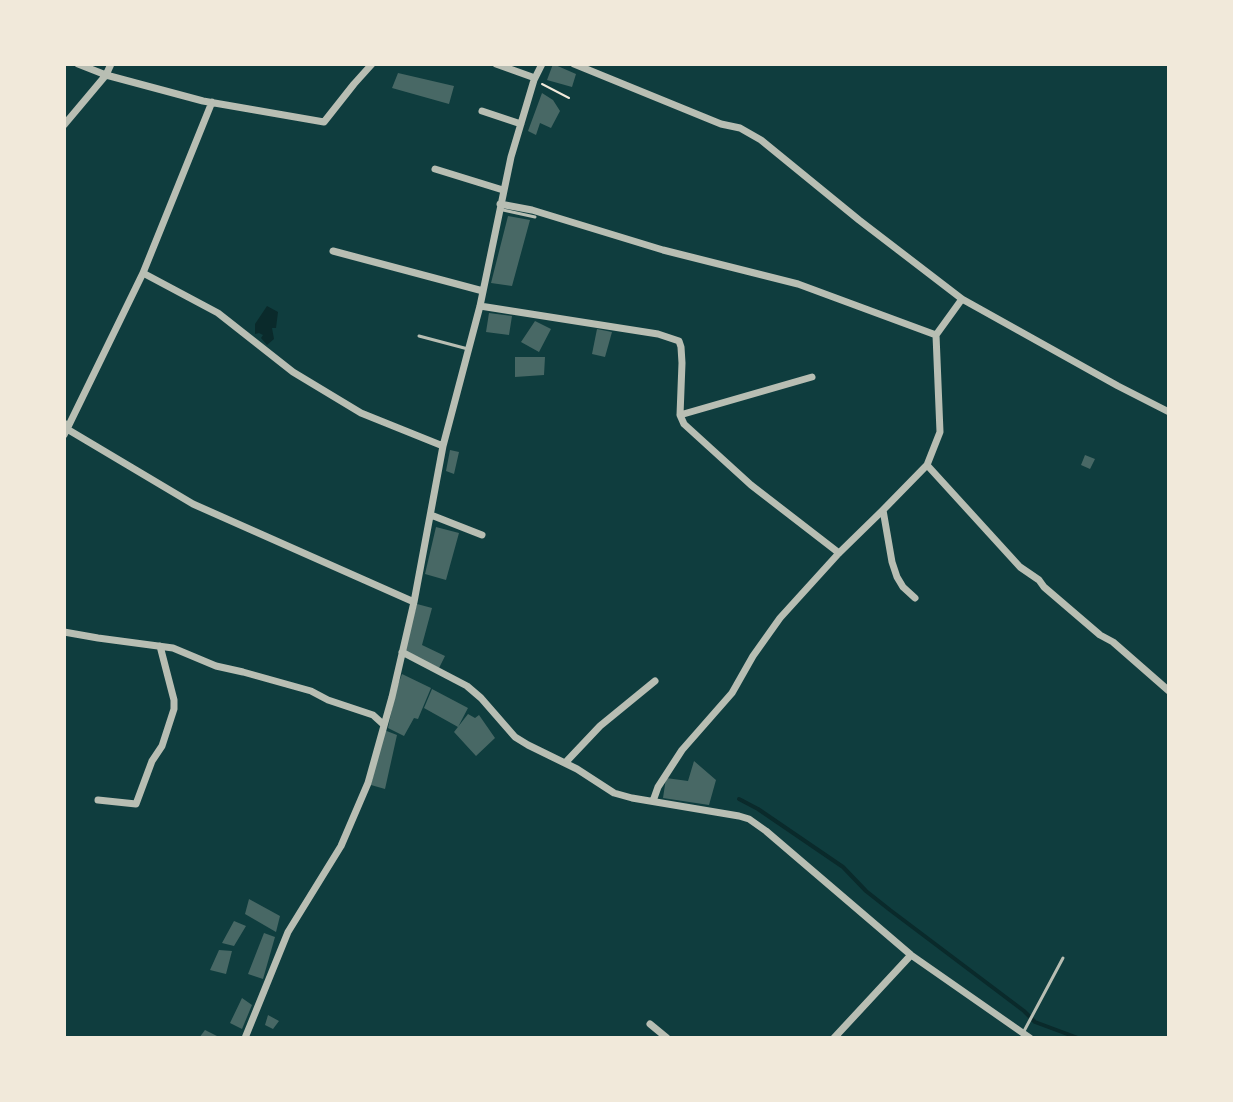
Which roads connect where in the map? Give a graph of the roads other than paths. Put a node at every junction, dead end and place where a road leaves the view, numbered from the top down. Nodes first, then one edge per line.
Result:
1 (78, 64) edge
2 (111, 64) edge
3 (372, 64) edge
4 (496, 64) edge
5 (542, 64) edge
6 (574, 64) edge
7 (106, 75) junction
8 (534, 79) junction
9 (212, 102) junction
10 (482, 111) dead end
11 (521, 124) junction
12 (64, 125) edge
13 (435, 169) dead end
14 (503, 190) junction
15 (500, 206) junction
16 (535, 217) dead end
17 (333, 251) dead end
18 (143, 273) junction
19 (483, 291) junction
20 (962, 299) junction
21 (480, 306) junction
22 (936, 335) junction
23 (419, 336) dead end
24 (468, 349) junction
25 (812, 377) dead end
26 (1169, 412) edge
27 (680, 415) junction
28 (65, 429) edge
29 (443, 446) junction
30 (927, 465) junction
31 (883, 510) junction
32 (431, 515) junction
33 (482, 535) dead end
34 (839, 553) junction
35 (915, 598) dead end
36 (414, 602) junction
37 (64, 632) edge
38 (160, 646) junction
39 (402, 652) junction
40 (655, 681) dead end
41 (1169, 691) edge
42 (384, 725) junction
43 (565, 763) junction
44 (98, 800) dead end
45 (653, 801) junction
46 (911, 955) junction
47 (1063, 958) dead end
48 (650, 1024) dead end
49 (1023, 1033) junction
50 (245, 1038) edge
51 (667, 1038) edge
52 (834, 1038) edge
53 (1030, 1038) edge

1 - 7 street
2 - 7 street
3 - 9 street
4 - 8 street
5 - 8 street
6 - 20 street
7 - 9 street
7 - 12 street
8 - 11 street
9 - 18 street
10 - 11 street
11 - 14 street
13 - 14 street
14 - 15 street
15 - 16 lane
15 - 19 street
15 - 22 street
17 - 19 street
18 - 28 street
18 - 29 street
19 - 21 street
20 - 22 street
20 - 26 street
21 - 24 street
21 - 27 street
22 - 30 street
23 - 24 lane
24 - 29 street
25 - 27 street
27 - 34 street
28 - 36 street
29 - 32 street
30 - 31 street
30 - 41 street
31 - 34 street
31 - 35 street
32 - 33 street
32 - 36 street
34 - 45 street
36 - 39 street
37 - 38 street
38 - 42 street
38 - 44 street
39 - 42 street
39 - 43 street
40 - 43 street
42 - 50 street
43 - 45 street
45 - 46 street
46 - 49 street
46 - 52 street
47 - 49 lane
48 - 51 street
49 - 53 street

